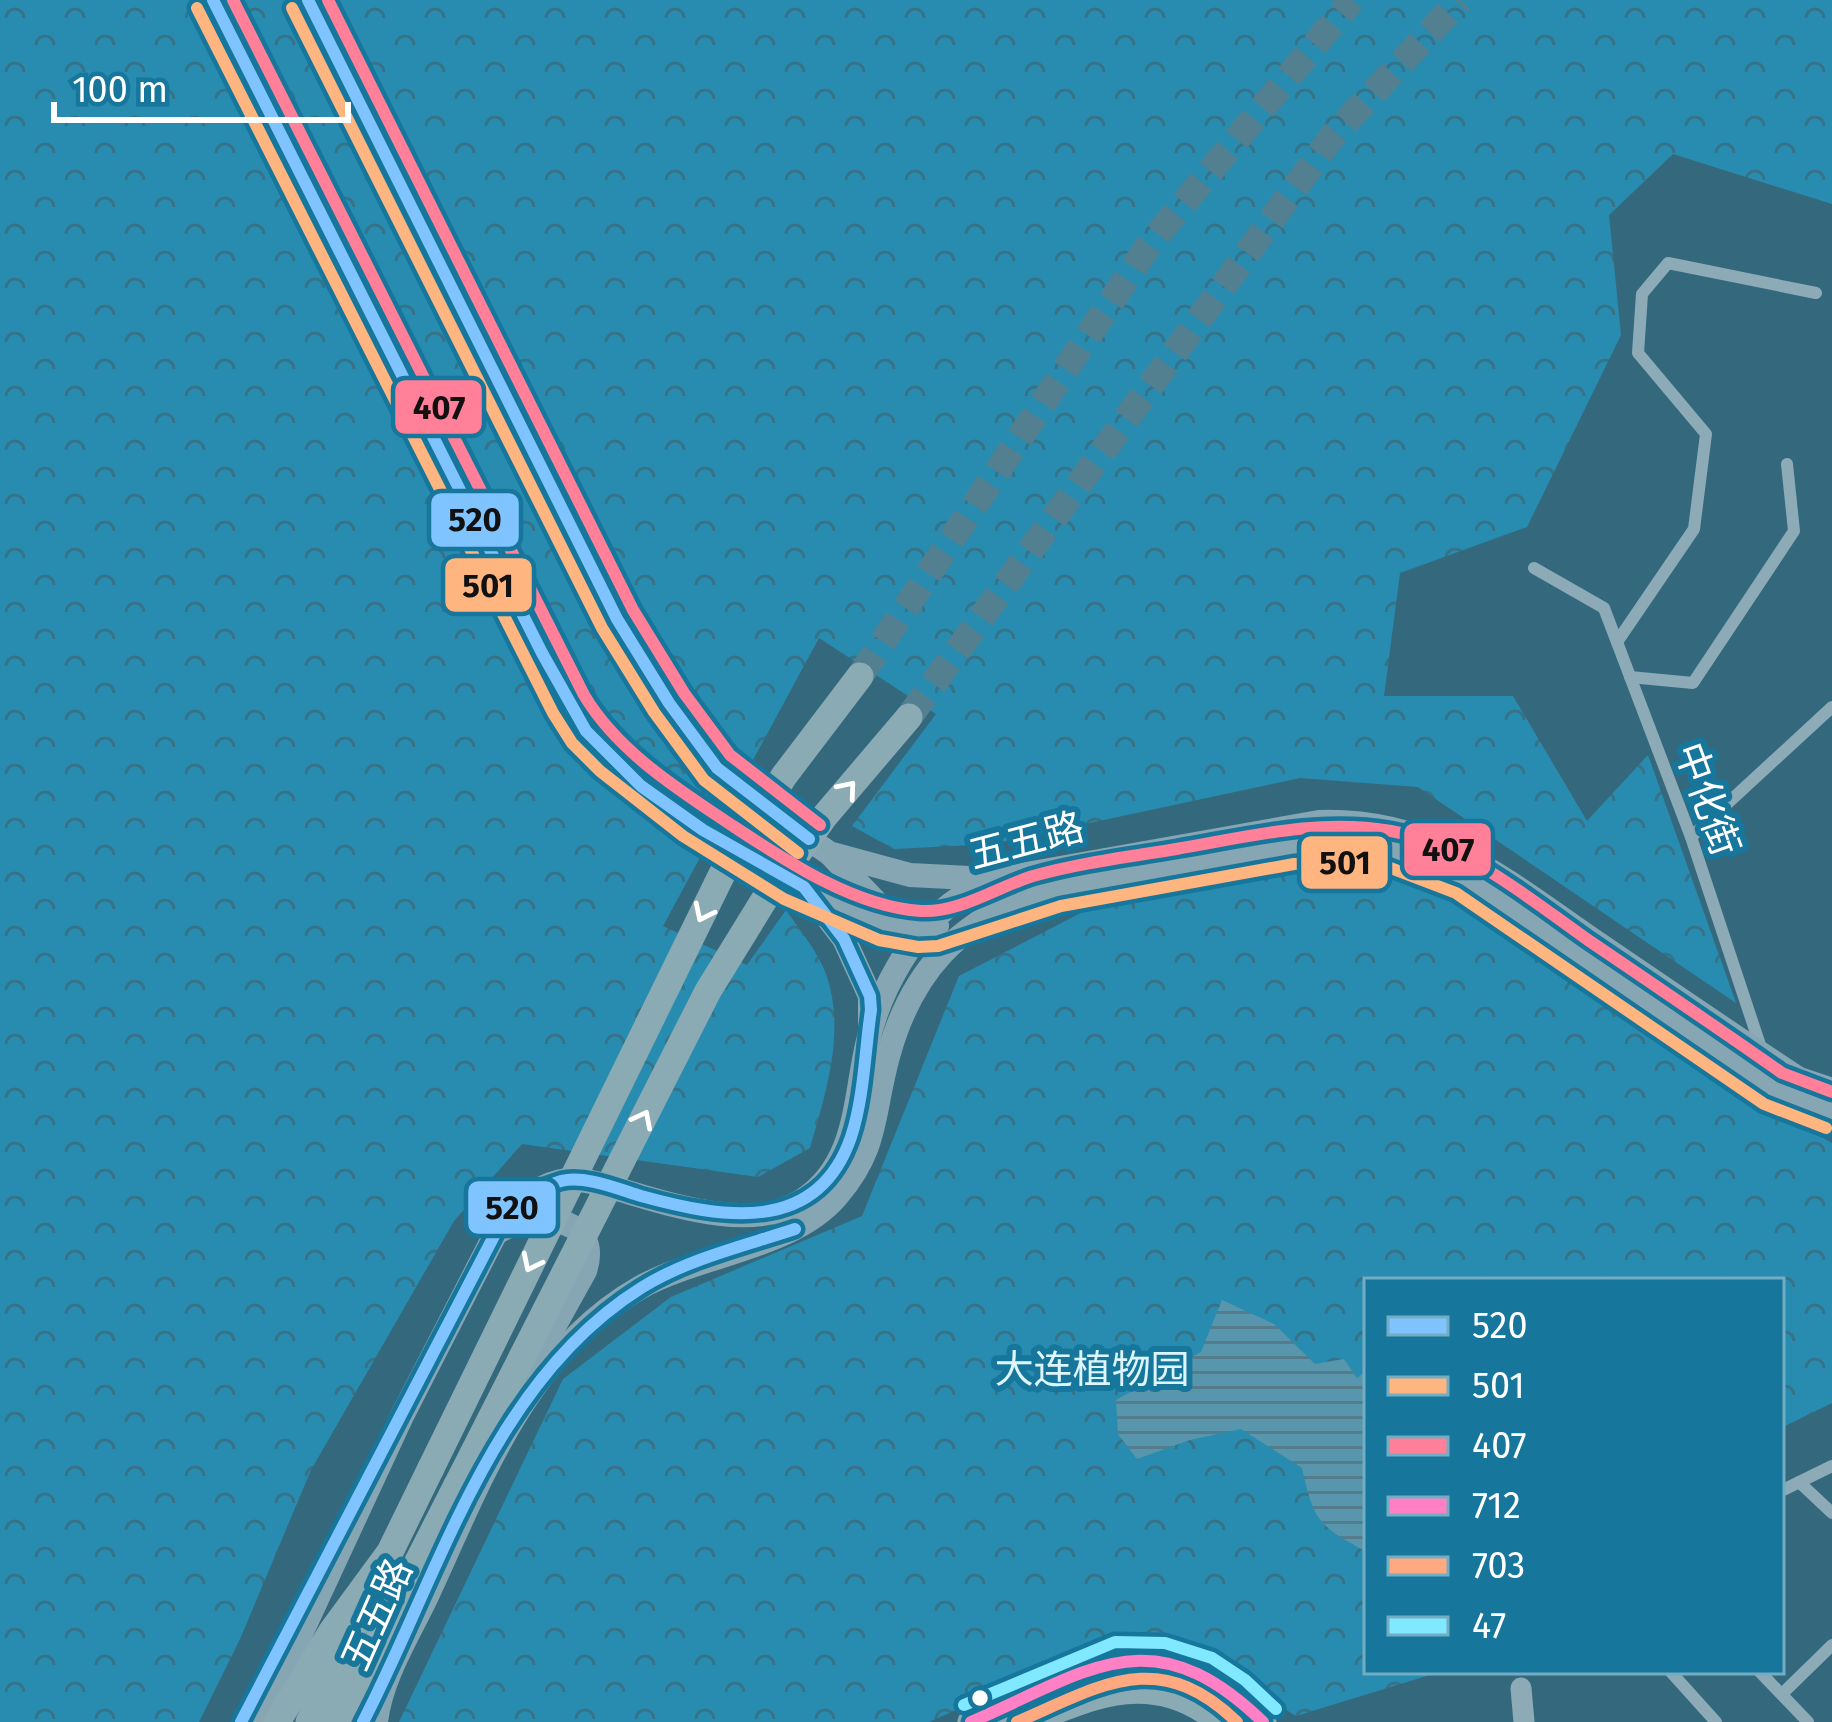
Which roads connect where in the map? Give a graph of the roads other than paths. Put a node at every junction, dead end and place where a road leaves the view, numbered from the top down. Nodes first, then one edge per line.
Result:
1 (1816, 293) dead end
2 (1786, 464) dead end
3 (1534, 568) dead end
4 (617, 619) tunnel mouth
5 (1618, 642) junction
6 (542, 653) tunnel mouth
7 (860, 676) tunnel mouth
8 (1630, 677) junction
9 (1832, 707) edge
10 (909, 717) tunnel mouth
11 (1691, 837) junction
12 (829, 853) junction
13 (856, 878) junction
14 (999, 879) junction
15 (804, 887) junction
16 (841, 903) junction
17 (983, 918) junction
18 (911, 928) junction
19 (904, 959) junction
20 (909, 1004) junction
21 (868, 1038) junction
22 (1763, 1055) junction
23 (1774, 1090) junction
24 (1832, 1090) edge
25 (1832, 1111) edge
26 (493, 1236) junction
27 (402, 1415) junction
28 (496, 1449) junction
29 (1832, 1466) edge
30 (1798, 1482) junction
31 (1784, 1489) edge
32 (1832, 1513) edge
33 (390, 1552) junction
34 (1832, 1645) edge
35 (1673, 1674) edge
36 (1762, 1674) edge
37 (388, 1677) junction
38 (1527, 1679) edge
39 (1782, 1694) junction
40 (241, 1722) edge
41 (260, 1722) edge
42 (278, 1722) edge
43 (309, 1722) edge
44 (336, 1722) edge
45 (363, 1722) edge
46 (376, 1722) edge
47 (971, 1722) edge
48 (1028, 1722) edge
49 (1221, 1722) edge
50 (1263, 1722) edge
51 (1524, 1722) edge
52 (1716, 1722) edge
53 (1808, 1722) edge

1 - 5 street
2 - 8 street
3 - 5 street, 中化街
4 - 12 main road
5 - 8 street, 中化街
6 - 15 main road
7 -> 33 main road, 五五路, bridge
8 - 11 street, 中化街
9 - 11 street
44 -> 10 main road, bridge
11 - 22 street, 中化街
12 - 13 main road
12 - 14 main road
13 - 16 main road
13 - 18 main road
14 - 18 main road, 五五路
14 - 22 main road, 五五路
15 - 16 main road
15 - 21 main road
16 - 18 main road
17 - 18 main road
17 - 20 main road, 五五路
17 - 23 main road, 五五路
18 - 19 main road
19 - 20 main road
19 - 21 main road, 五五路
20 - 28 main road, 五五路
21 - 26 main road, 五五路
22 - 23 street, 中化街
22 - 24 main road, 五五路
23 - 25 main road, 五五路
26 - 27 main road, 五五路
26 - 28 main road
27 - 40 main road
27 - 41 main road, 五五路
28 - 37 main road, 五五路
29 - 30 street
30 - 31 street
30 - 32 street
33 - 42 main road, 五五路
33 - 43 main road
34 - 39 street
35 - 52 street
36 - 39 street
37 - 45 main road
37 - 46 main road, 五五路
38 - 51 street
39 - 53 street
47 - 50 main road
48 - 49 main road

